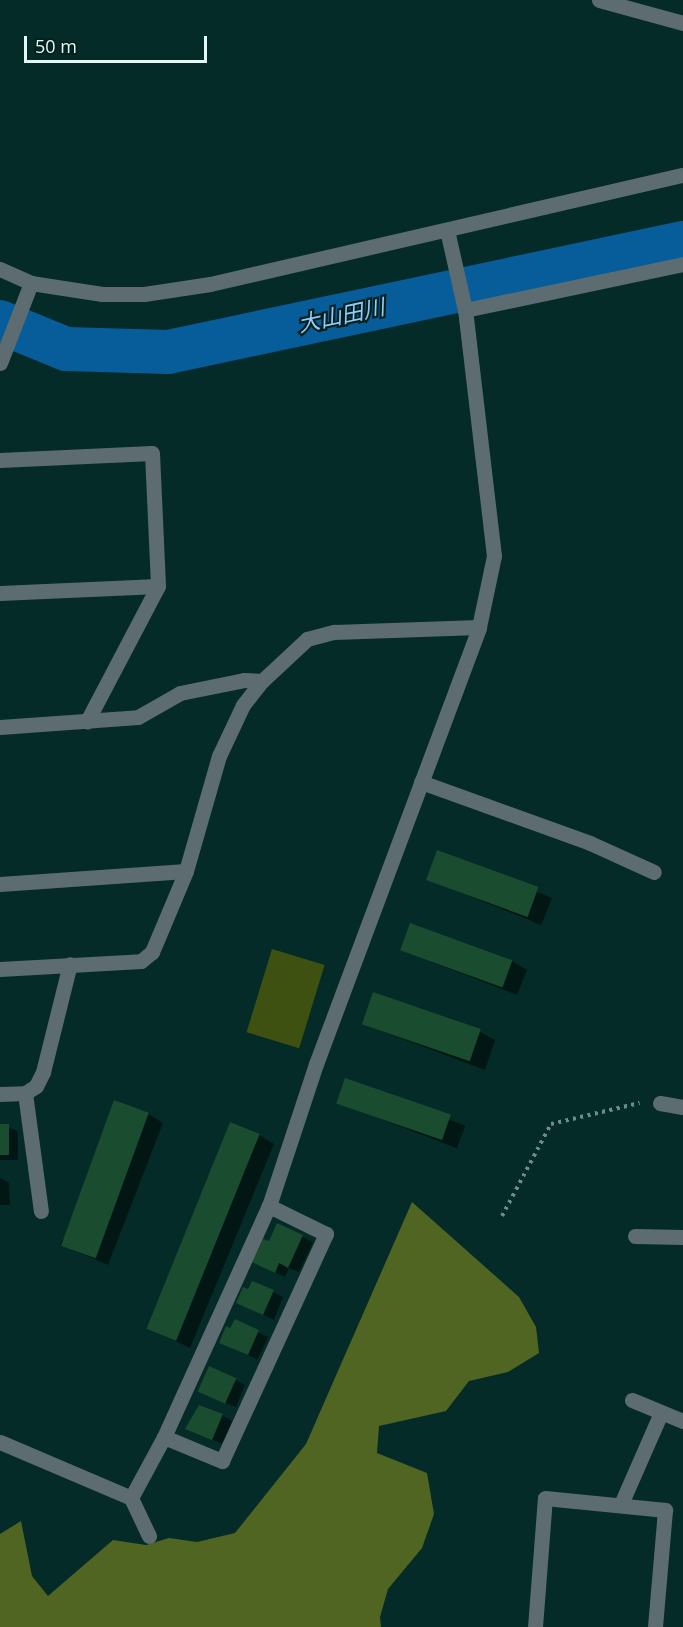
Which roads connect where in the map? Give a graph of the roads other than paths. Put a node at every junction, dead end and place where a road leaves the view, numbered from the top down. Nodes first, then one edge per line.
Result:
1 (599, 0) edge
2 (683, 23) edge
3 (683, 175) edge
4 (449, 236) junction
5 (683, 264) edge
6 (0, 269) edge
7 (31, 283) junction
8 (464, 305) junction
9 (0, 363) edge
10 (0, 460) edge
11 (158, 586) junction
12 (0, 593) edge
13 (479, 627) junction
14 (262, 681) junction
15 (87, 721) junction
16 (0, 727) edge
17 (421, 782) junction
18 (186, 871) junction
19 (654, 872) dead end
20 (0, 884) edge
21 (70, 964) junction
22 (0, 969) edge
23 (25, 1093) junction
24 (0, 1094) edge
25 (660, 1103) road end
26 (683, 1107) edge
27 (269, 1206) junction
28 (41, 1211) dead end
29 (635, 1236) dead end
30 (683, 1238) edge
31 (632, 1401) dead end
32 (661, 1413) junction
33 (683, 1421) edge
34 (164, 1437) junction
35 (0, 1442) edge
36 (130, 1498) junction
37 (621, 1504) junction
38 (149, 1536) dead end
39 (535, 1627) edge
40 (655, 1627) edge

1 - 2 street
3 - 4 street
4 - 7 street
4 - 8 street
5 - 8 street
6 - 7 street
7 - 9 street
8 - 13 street
10 - 11 street
11 - 12 street
11 - 15 street
13 - 14 street
13 - 17 street
14 - 15 street
14 - 18 street
15 - 16 street
17 - 19 street
17 - 27 street
18 - 20 street
18 - 21 street
21 - 22 street
21 - 23 street
23 - 24 street
23 - 28 street
25 - 26 street
27 - 34 street
27 - 34 street
29 - 30 street
31 - 32 street
32 - 33 street
32 - 37 street
34 - 36 street
35 - 36 street
36 - 38 street
37 - 39 street
37 - 40 street

